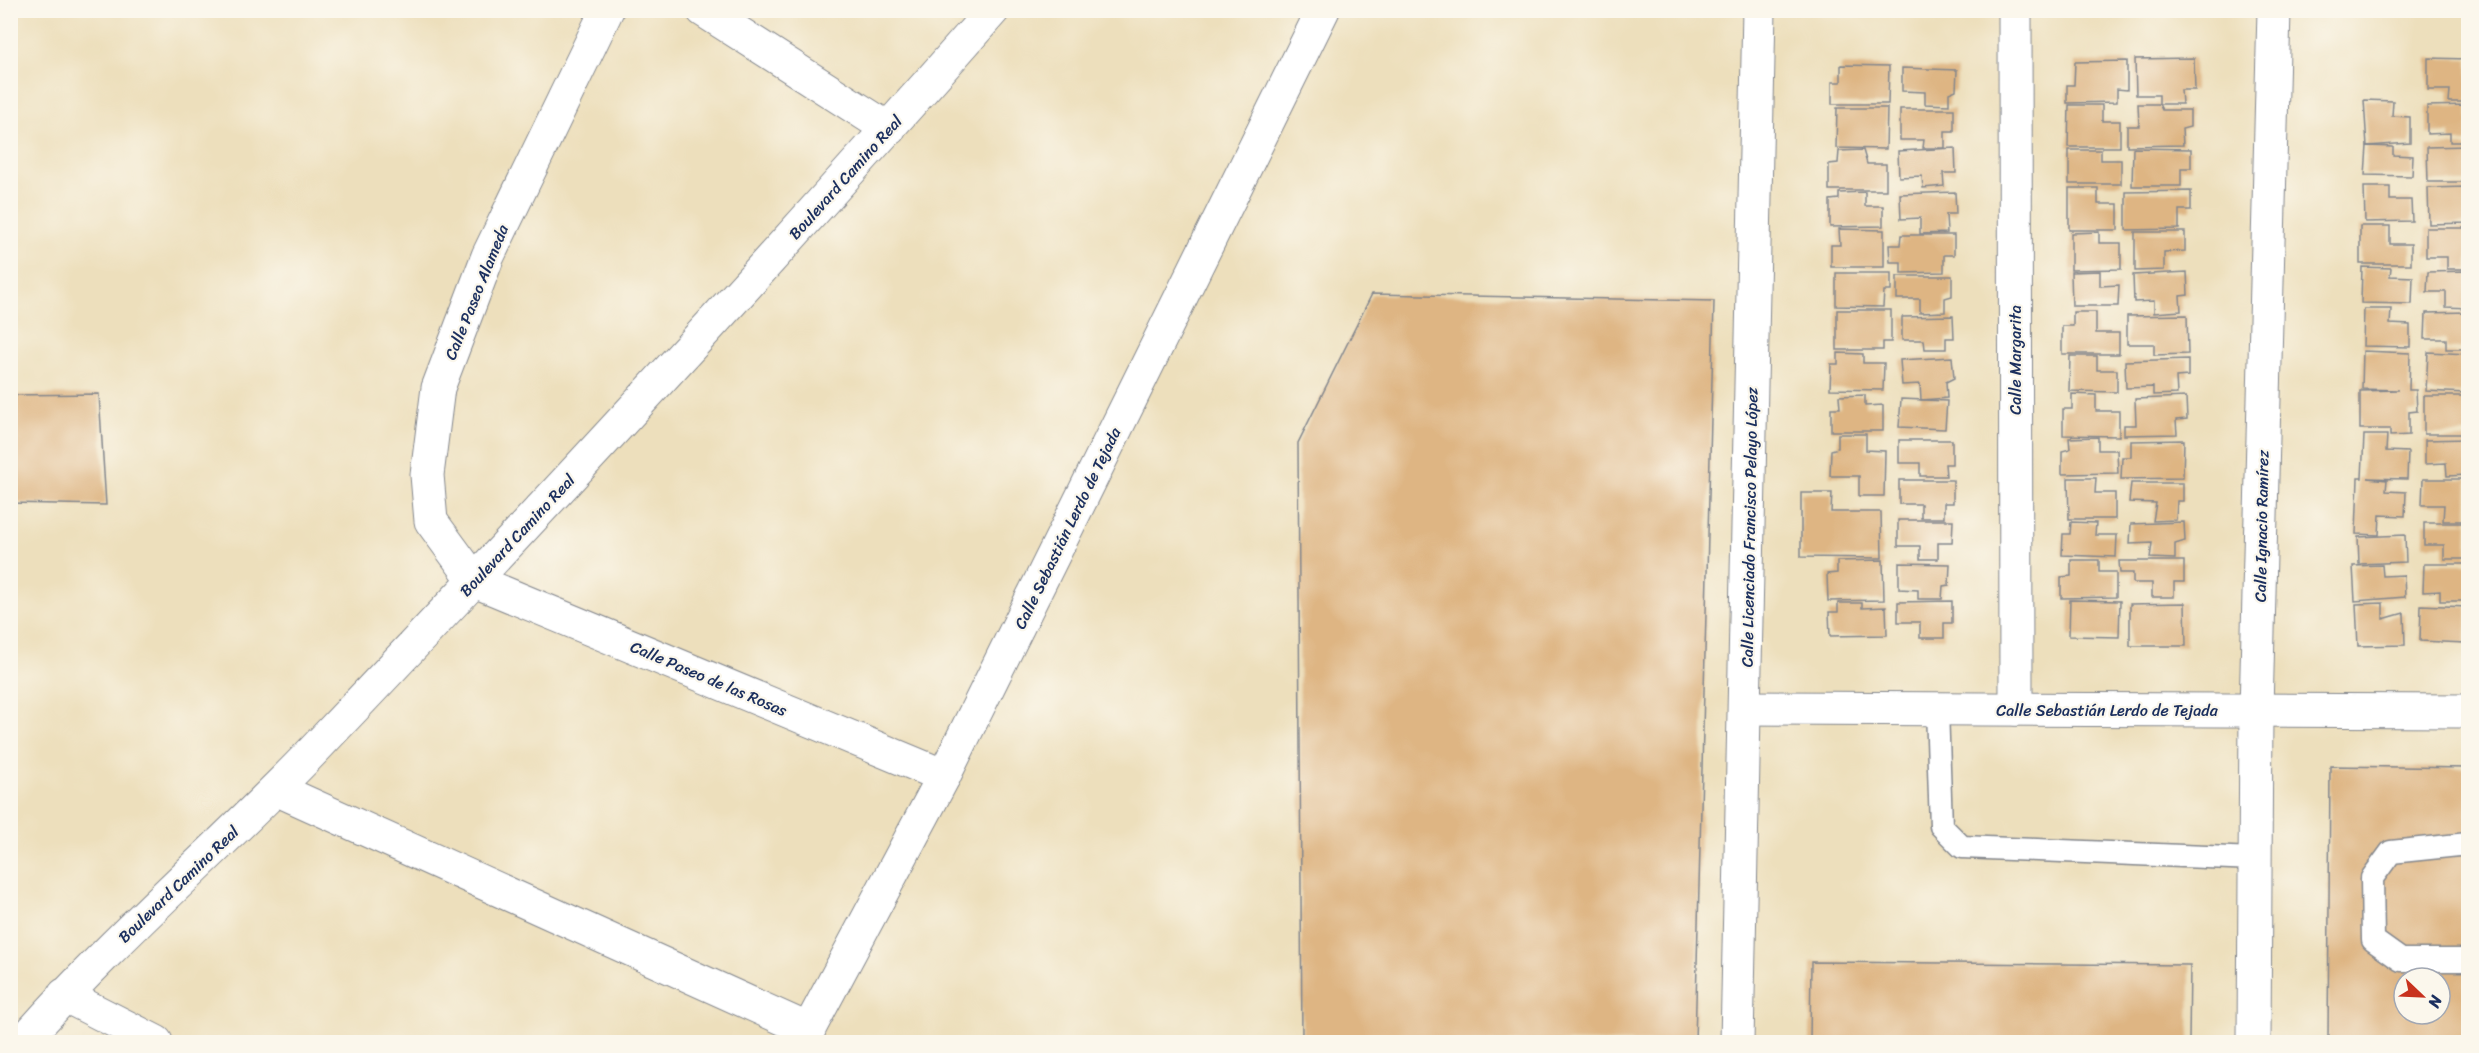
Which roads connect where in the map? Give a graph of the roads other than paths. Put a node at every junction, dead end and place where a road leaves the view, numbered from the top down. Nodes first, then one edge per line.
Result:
1 (607, 10) edge
2 (703, 10) edge
3 (993, 10) edge
4 (1323, 10) edge
5 (1759, 10) edge
6 (2015, 10) edge
7 (2274, 10) edge
8 (889, 129) junction
9 (475, 580) junction
10 (1745, 708) junction
11 (1937, 709) junction
12 (2016, 710) junction
13 (2256, 710) junction
14 (2469, 711) edge
15 (944, 776) junction
16 (276, 789) junction
17 (2469, 844) edge
18 (2255, 859) junction
19 (2469, 960) edge
20 (64, 995) junction
21 (806, 1036) edge
22 (22, 1042) edge
23 (156, 1042) edge
24 (1737, 1042) edge
25 (2254, 1042) edge

1 - 9 street, Calle Paseo Alameda
2 - 8 street
3 - 8 street, Boulevard Camino Real
4 - 15 street, Calle Sebastián Lerdo de Tejada
5 - 10 street, Calle Licenciado Francisco Pelayo López
6 - 12 street, Calle Margarita
7 - 13 street, Calle Ignacio Ramírez
8 - 9 street, Boulevard Camino Real
9 - 15 street, Calle Paseo de las Rosas
9 - 16 street, Boulevard Camino Real
10 - 11 street, Calle Sebastián Lerdo de Tejada
10 - 24 street, Calle Licenciado Francisco Pelayo López
11 - 12 street, Calle Sebastián Lerdo de Tejada
11 - 18 lane
12 - 13 street, Calle Sebastián Lerdo de Tejada
13 - 14 street, Calle Sebastián Lerdo de Tejada
13 - 18 street, Calle Ignacio Ramírez
15 - 21 street, Calle Sebastián Lerdo de Tejada
16 - 20 street, Boulevard Camino Real
16 - 21 street
17 - 19 lane
18 - 25 street, Calle Ignacio Ramírez
20 - 22 street, Boulevard Camino Real
20 - 23 street

